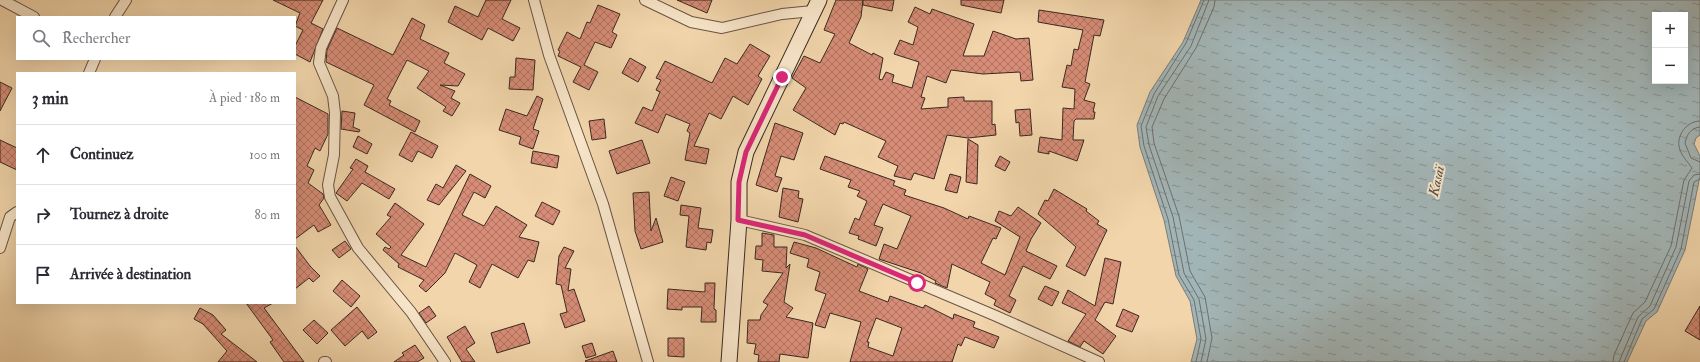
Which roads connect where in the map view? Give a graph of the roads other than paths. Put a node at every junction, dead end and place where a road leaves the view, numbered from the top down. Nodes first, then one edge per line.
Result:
1 (2, 0) edge
2 (126, 0) edge
3 (343, 0) edge
4 (534, 0) edge
5 (645, 0) edge
6 (816, 6) edge
7 (32, 16) edge
8 (116, 16) edge
9 (95, 60) edge
10 (89, 72) edge
11 (16, 213) edge
12 (738, 220) junction
13 (0, 248) edge
14 (445, 362) edge
15 (648, 362) edge
16 (729, 362) edge
17 (1099, 362) edge

1 - 7 street
2 - 8 street
3 - 14 street
4 - 15 street
5 - 6 street
6 - 12 main road
9 - 10 street
11 - 13 street
12 - 16 main road
12 - 17 street

